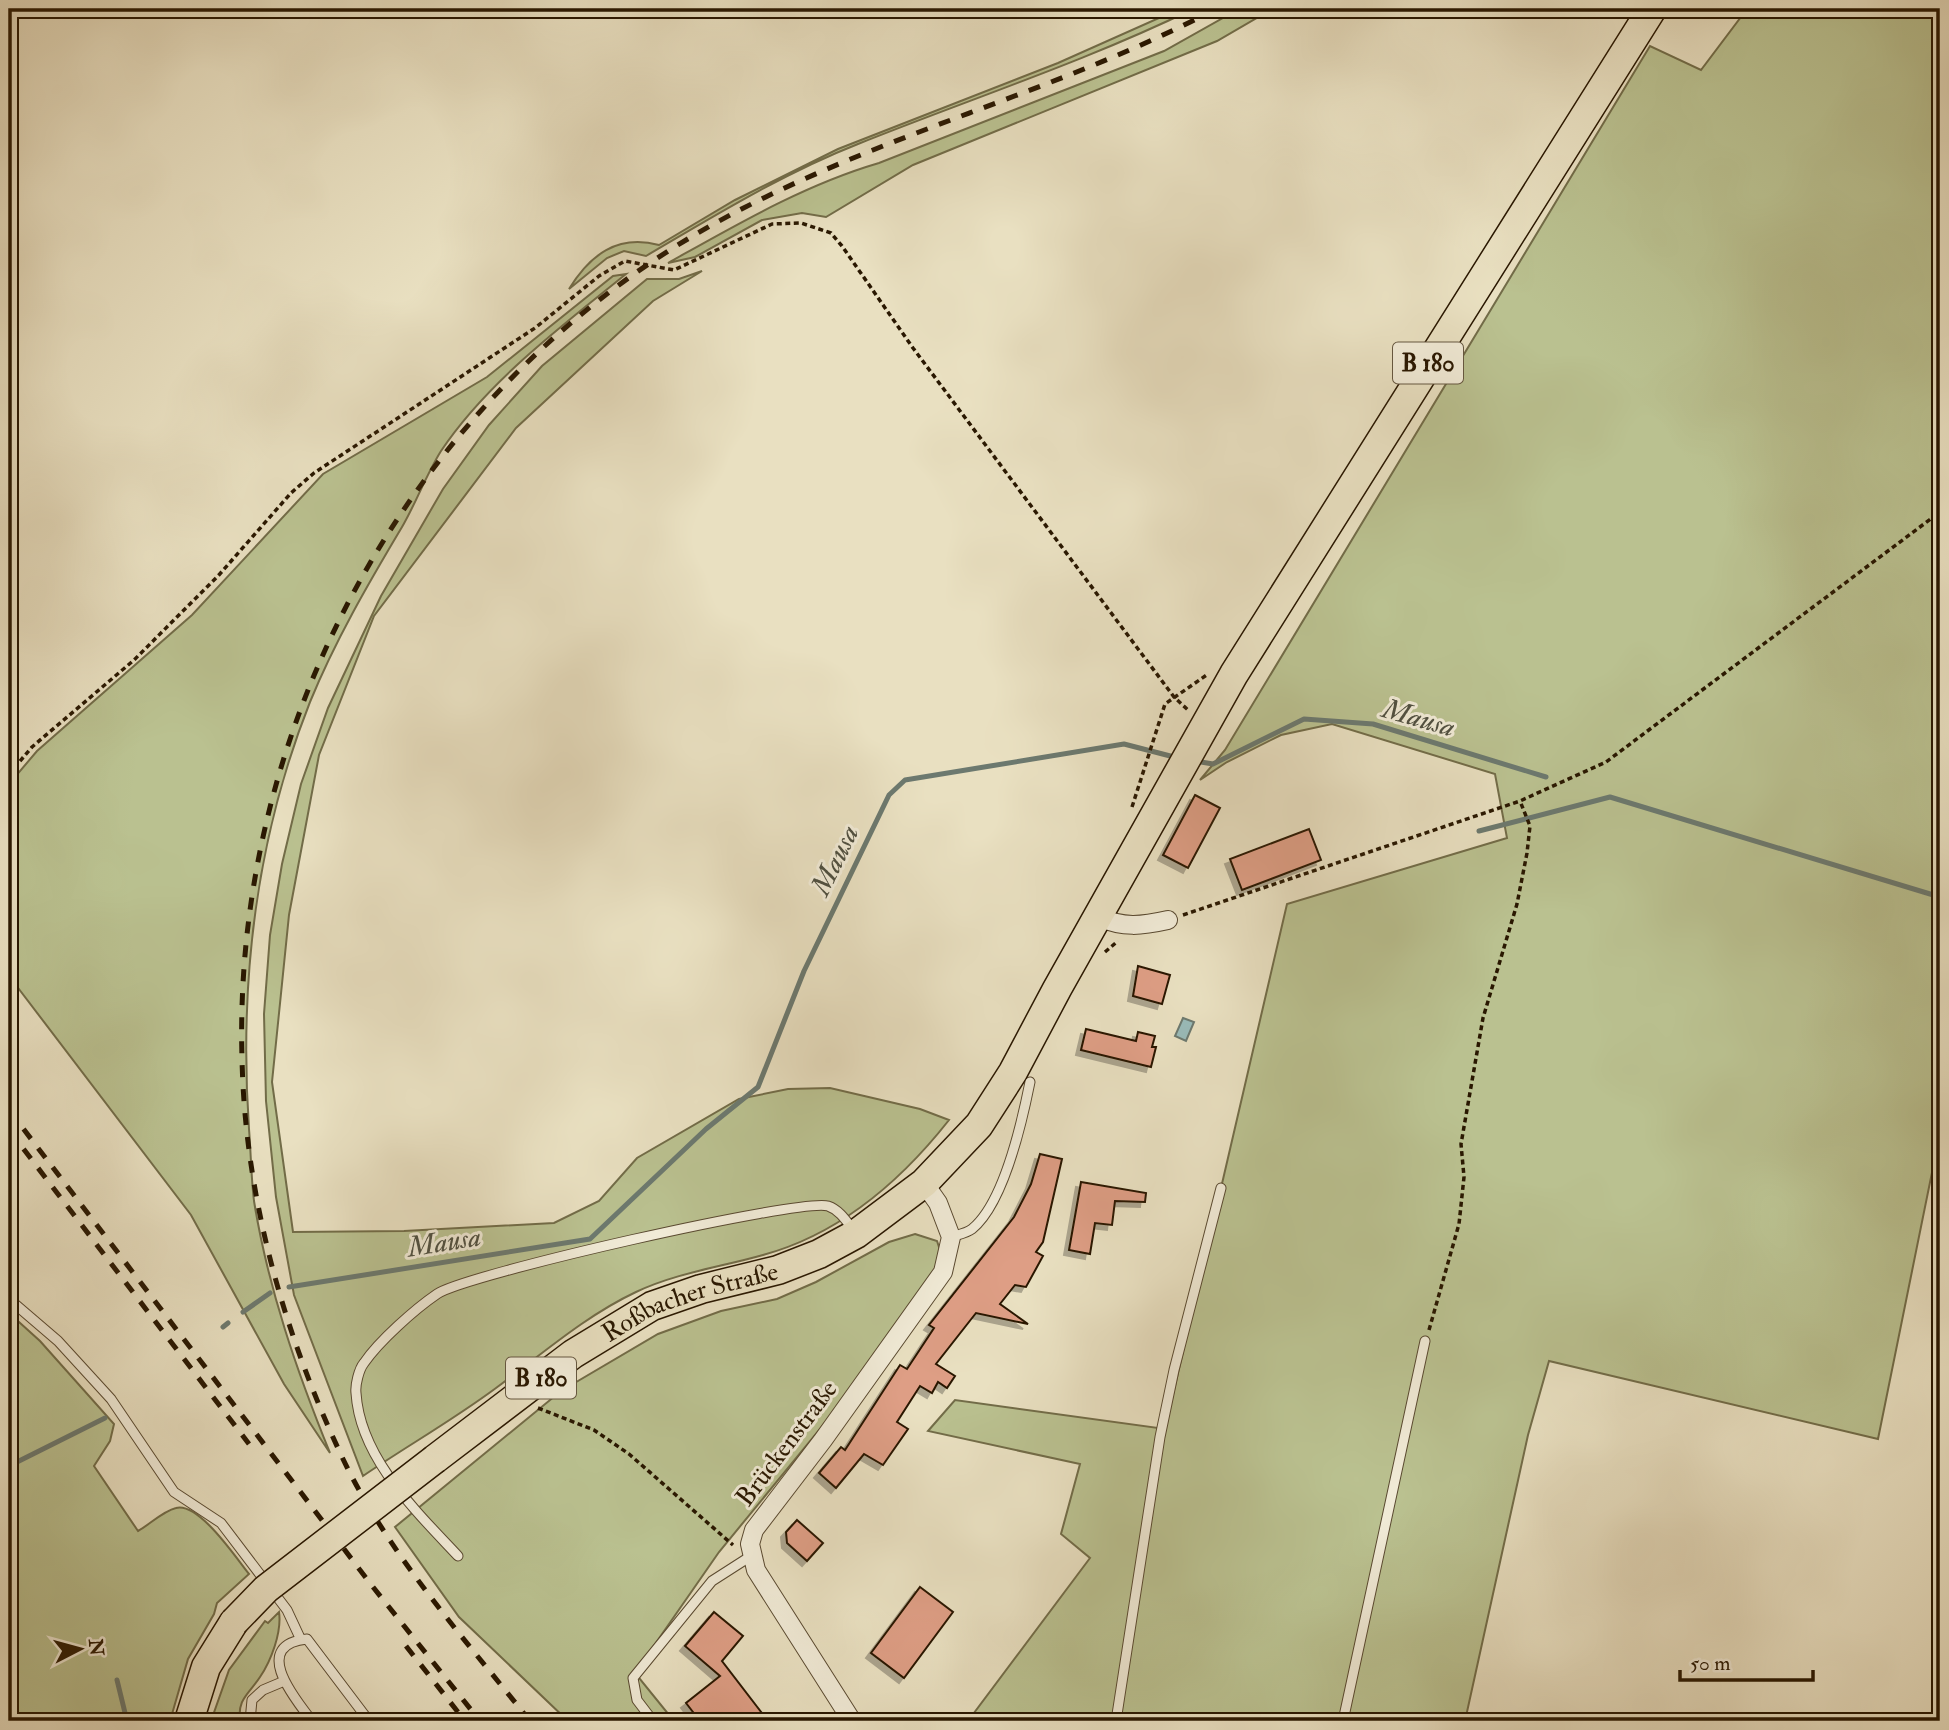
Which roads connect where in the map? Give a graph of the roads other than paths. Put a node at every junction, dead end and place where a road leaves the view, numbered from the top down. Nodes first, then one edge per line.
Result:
1 (1652, 9) edge
2 (1098, 917) junction
3 (1168, 920) road end
4 (1030, 1082) dead end
5 (924, 1183) junction
6 (1221, 1188) dead end
7 (856, 1234) junction
8 (951, 1237) junction
9 (9, 1299) edge
10 (1425, 1341) road end
11 (457, 1556) dead end
12 (751, 1556) junction
13 (301, 1640) junction
14 (282, 1682) junction
15 (189, 1721) edge
16 (250, 1721) edge
17 (312, 1721) edge
18 (369, 1721) edge
19 (653, 1721) edge
20 (852, 1721) edge
21 (1116, 1721) edge
22 (1343, 1721) edge

1 - 2 main road, Roßbacher Straße / B 180
2 - 3 street
2 - 5 main road, Roßbacher Straße / B 180
4 - 8 lane
5 - 7 main road, Roßbacher Straße / B 180
5 - 8 street
6 - 21 lane
7 - 11 lane
7 - 15 main road, Roßbacher Straße / B 180, bridge
8 - 12 street, Brückenstraße
9 - 13 lane
10 - 22 lane
12 - 19 lane
12 - 20 street
13 - 14 lane
13 - 18 lane
14 - 16 lane
14 - 17 lane

